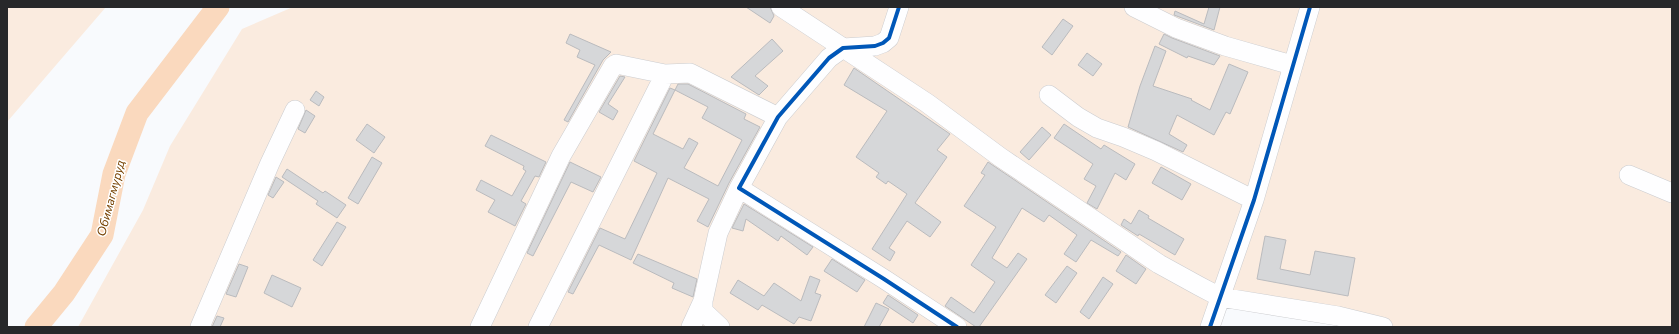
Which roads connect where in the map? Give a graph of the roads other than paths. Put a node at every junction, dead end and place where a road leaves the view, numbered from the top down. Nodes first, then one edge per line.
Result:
1 (899, 7) edge
2 (1134, 7) edge
3 (1310, 7) edge
4 (785, 8) edge
5 (843, 48) junction
6 (1292, 65) junction
7 (665, 74) junction
8 (1049, 96) dead end
9 (295, 110) dead end
10 (778, 116) junction
11 (1629, 176) dead end
12 (739, 188) junction
13 (1672, 193) edge
14 (1254, 200) junction
15 (1220, 297) junction
16 (703, 301) junction
17 (200, 327) edge
18 (480, 327) edge
19 (538, 327) edge
20 (691, 327) edge
21 (720, 327) edge
22 (957, 327) edge
23 (1210, 327) edge
24 (1384, 327) edge

1 - 5 street
2 - 6 street
3 - 6 street
4 - 5 street
5 - 10 street
5 - 15 street
6 - 14 street
7 - 10 street
7 - 18 street
7 - 19 street
8 - 14 street
9 - 17 street
10 - 12 street
11 - 13 street
12 - 16 street
12 - 22 street
14 - 15 street
15 - 23 street
15 - 24 street
16 - 20 street
16 - 21 street

